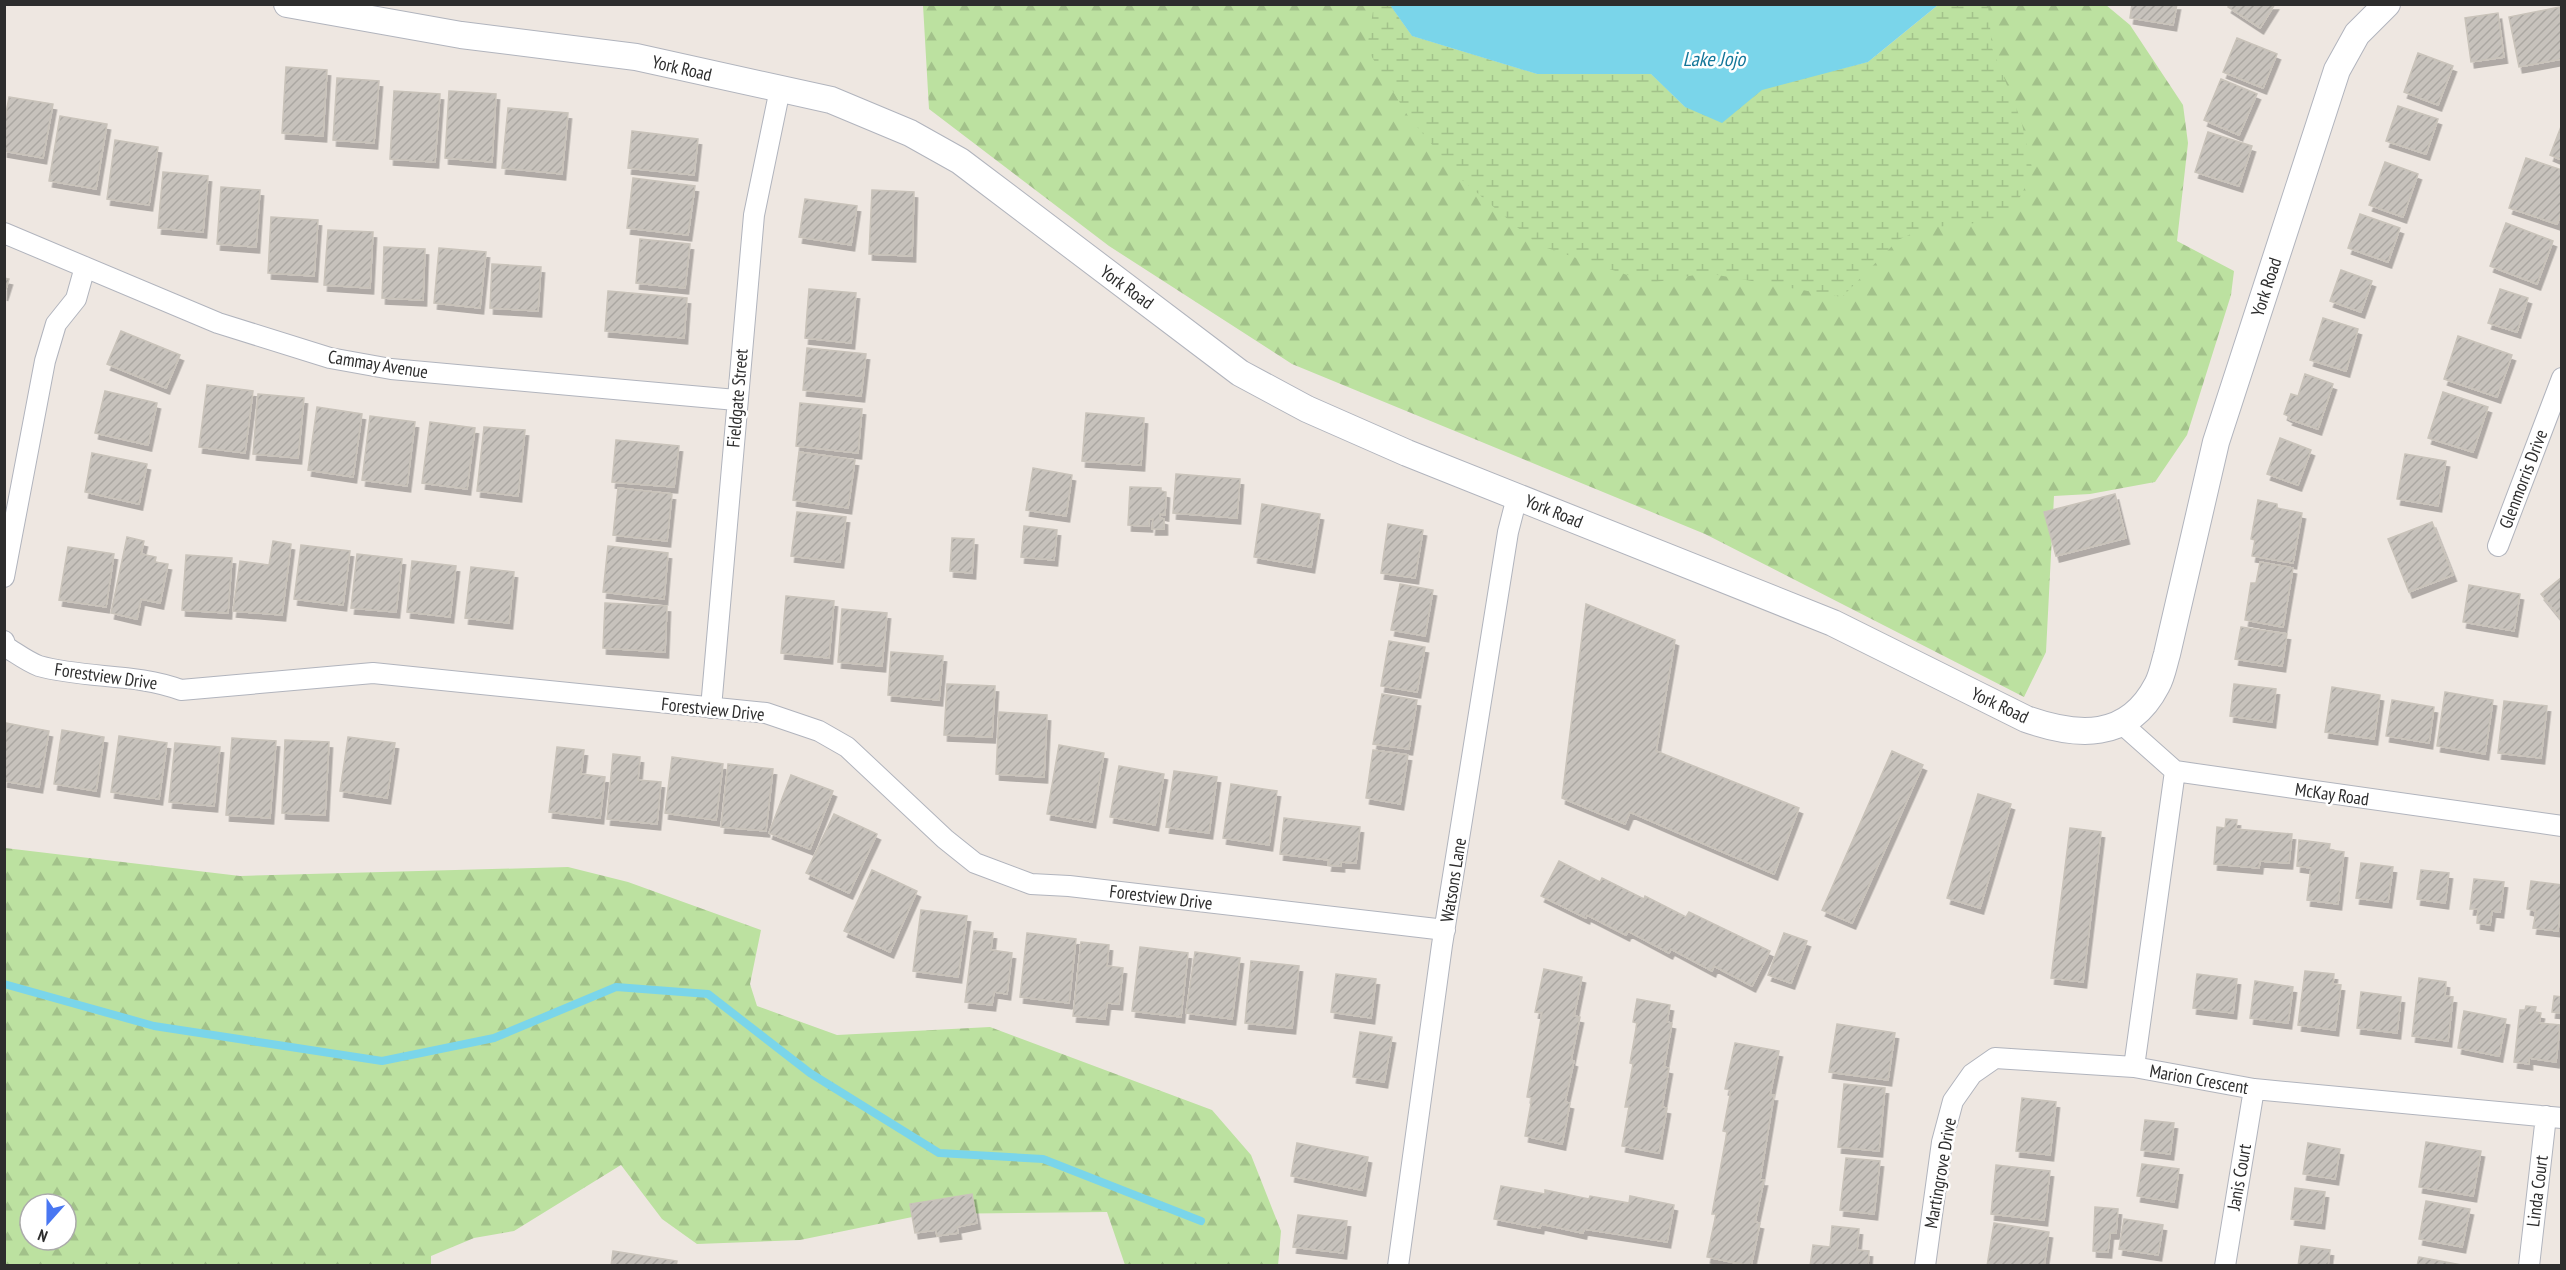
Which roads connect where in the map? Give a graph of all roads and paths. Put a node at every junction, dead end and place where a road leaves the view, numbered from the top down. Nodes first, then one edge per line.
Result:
1 (286, 4) edge
2 (2387, 4) edge
3 (780, 89) junction
4 (4, 233) edge
5 (85, 267) junction
6 (2562, 378) edge
7 (736, 400) junction
8 (1517, 496) junction
9 (2498, 546) dead end
10 (4, 577) edge
11 (5, 646) edge
12 (711, 708) junction
13 (2121, 723) junction
14 (2175, 771) junction
15 (2562, 826) edge
16 (1445, 930) junction
17 (2134, 1067) junction
18 (2254, 1089) junction
19 (2554, 1117) edge
20 (1398, 1266) edge
21 (1925, 1266) edge
22 (2225, 1266) edge
23 (2529, 1266) edge

1 - 3 street, York Road
2 - 13 street, York Road
3 - 7 street, Fieldgate Street
3 - 8 street, York Road
4 - 5 street, Cammay Avenue
5 - 7 street, Cammay Avenue
5 - 10 street
6 - 9 street, Glenmorris Drive
7 - 12 street, Fieldgate Street
8 - 13 street, York Road
8 - 16 street, Watsons Lane
11 - 12 street, Forestview Drive
12 - 16 street, Forestview Drive
13 - 14 street
14 - 15 street, McKay Road
14 - 17 street, Marion Crescent
16 - 20 street, Watsons Lane
17 - 18 street, Marion Crescent
17 - 21 street, Martingrove Drive
18 - 19 street, Marion Crescent
18 - 22 street, Janis Court
19 - 23 street, Linda Court

